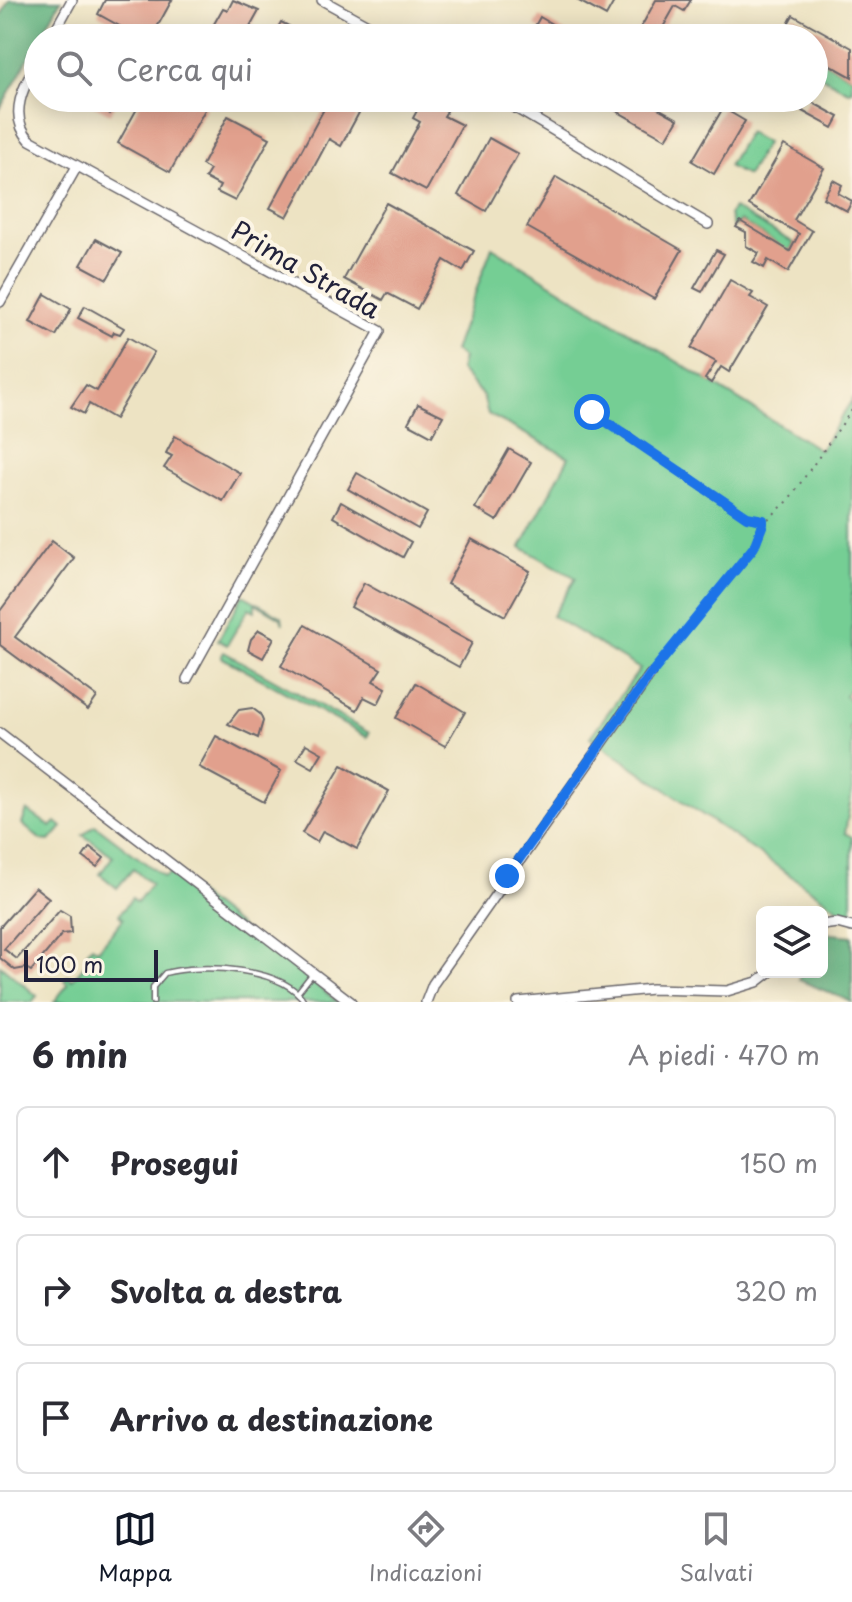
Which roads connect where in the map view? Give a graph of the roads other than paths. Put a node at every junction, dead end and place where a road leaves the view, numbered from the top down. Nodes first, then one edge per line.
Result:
1 (72, 0) edge
2 (322, 0) edge
3 (59, 24) edge
4 (366, 24) edge
5 (24, 89) edge
6 (523, 112) edge
7 (76, 168) junction
8 (708, 224) dead end
9 (0, 302) edge
10 (592, 412) dead end
11 (763, 520) road end
12 (650, 675) road end
13 (187, 679) dead end
14 (0, 733) edge
15 (828, 924) edge
16 (852, 927) edge
17 (313, 973) junction
18 (762, 978) edge
19 (298, 992) junction
20 (153, 1002) edge
21 (305, 1002) edge
22 (351, 1002) edge
23 (426, 1002) edge
24 (518, 1002) edge

1 - 3 street
2 - 4 street
5 - 7 street, Prima Strada
6 - 8 street
7 - 9 street
7 - 13 street, Prima Strada
10 - 11 lane
12 - 23 street
14 - 17 street
15 - 16 street
17 - 19 lane
17 - 22 street
18 - 24 street
19 - 20 lane
19 - 21 lane

